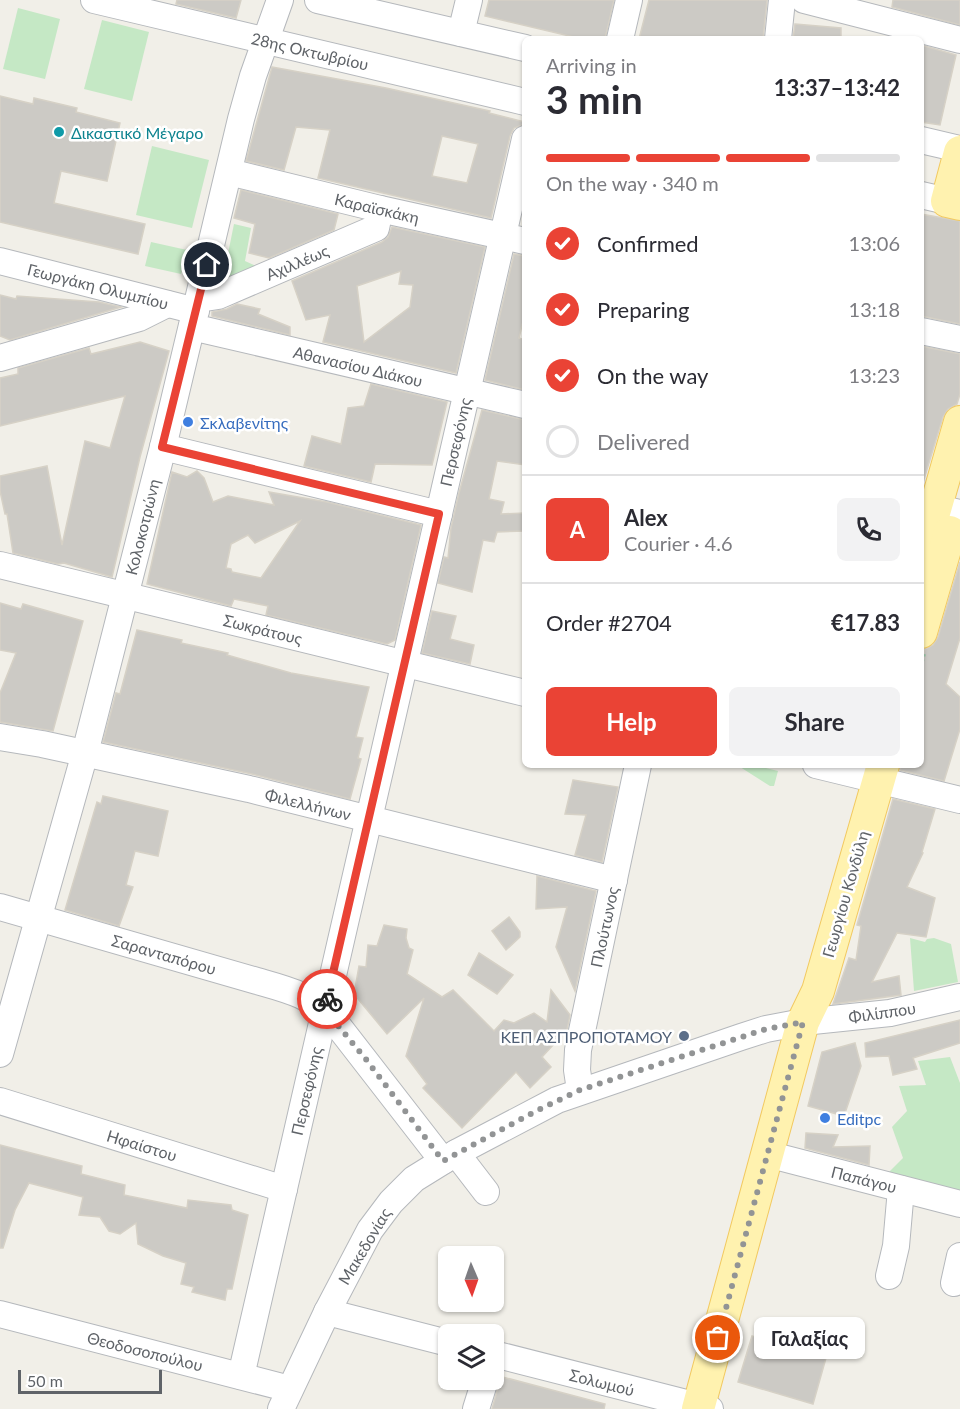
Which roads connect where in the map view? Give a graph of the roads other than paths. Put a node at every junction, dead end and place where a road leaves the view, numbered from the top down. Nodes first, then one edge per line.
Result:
1 (94, 0) edge
2 (280, 0) edge
3 (318, 0) edge
4 (469, 0) edge
5 (629, 0) edge
6 (782, 0) edge
7 (804, 0) edge
8 (461, 33) junction
9 (621, 36) edge
10 (778, 36) edge
11 (265, 40) junction
12 (960, 40) edge
13 (522, 47) edge
14 (522, 101) edge
15 (924, 141) edge
16 (960, 150) edge
17 (522, 166) edge
18 (229, 172) junction
19 (943, 200) edge
20 (380, 209) junction
21 (514, 238) edge
22 (0, 261) edge
23 (167, 304) junction
24 (196, 312) junction
25 (924, 332) edge
26 (960, 339) edge
27 (0, 357) edge
28 (467, 392) junction
29 (522, 404) edge
30 (960, 422) edge
31 (162, 447) junction
32 (946, 507) edge
33 (439, 514) junction
34 (924, 552) edge
35 (0, 565) edge
36 (125, 595) junction
37 (924, 617) edge
38 (404, 664) junction
39 (522, 692) edge
40 (0, 737) edge
41 (85, 753) junction
42 (637, 768) edge
43 (844, 768) edge
44 (871, 771) edge
45 (960, 800) edge
46 (369, 819) junction
47 (614, 880) junction
48 (0, 907) edge
49 (38, 918) junction
50 (960, 997) edge
51 (325, 1010) junction
52 (803, 1022) junction
53 (0, 1054) edge
54 (580, 1090) junction
55 (0, 1101) edge
56 (767, 1154) junction
57 (449, 1157) junction
58 (284, 1189) junction
59 (902, 1189) junction
60 (486, 1192) dead end
61 (960, 1204) edge
62 (960, 1256) edge
63 (890, 1276) dead end
64 (954, 1283) dead end
65 (327, 1312) junction
66 (0, 1314) edge
67 (438, 1340) edge
68 (504, 1357) edge
69 (241, 1376) junction
70 (482, 1390) edge
71 (286, 1399) edge
72 (702, 1408) edge
73 (476, 1409) edge

1 - 11 street, 28ης Οκτωβρίου
2 - 11 street, Κολοκοτρώνη
3 - 8 street
4 - 8 street
5 - 9 street
6 - 10 street
7 - 12 street
8 - 13 street
11 - 14 street, 28ης Οκτωβρίου
11 - 18 street, Κολοκοτρώνη
15 - 16 street
16 - 19 main road
17 - 21 street, Περσεφόνης
18 - 20 street, Καραϊσκάκη
18 - 24 street, Κολοκοτρώνη
20 - 21 street, Καραϊσκάκη
20 - 24 street, Αχιλλέως
21 - 28 street, Περσεφόνης
22 - 23 street, Γεωργάκη Ολυμπίου
23 - 24 street, Γεωργάκη Ολυμπίου
23 - 27 street
24 - 28 street, Αθανασίου Διάκου
24 - 31 street, Κολοκοτρώνη
25 - 26 street
28 - 29 street, Αθανασίου Διάκου
28 - 33 street, Περσεφόνης
30 - 32 main road
31 - 33 street
31 - 36 street, Κολοκοτρώνη
32 - 34 main road
32 - 37 main road
33 - 38 street, Περσεφόνης
35 - 36 street, Σωκράτους
36 - 38 street, Σωκράτους
36 - 41 street, Κολοκοτρώνη
38 - 39 street, Σωκράτους
38 - 46 street, Περσεφόνης
40 - 41 street, Φιλελλήνων
41 - 46 street, Φιλελλήνων
41 - 49 street, Κολοκοτρώνη
42 - 47 street, Πλούτωνος
43 - 44 street
44 - 45 street
44 - 52 main road, Γεωργίου Κονδύλη
46 - 47 street, Φιλελλήνων
46 - 51 street, Περσεφόνης
47 - 54 street, Πλούτωνος
48 - 49 street, Σαρανταπόρου
49 - 51 street, Σαρανταπόρου
49 - 53 street, Κολοκοτρώνη
50 - 52 street, Φιλίππου
51 - 57 street, Σαρανταπόρου
51 - 58 street, Περσεφόνης
52 - 54 street, Μακεδονίας
52 - 56 main road, Γεωργίου Κονδύλη
54 - 57 street, Μακεδονίας
55 - 58 street, Ηφαίστου
56 - 59 street, Παπάγου
56 - 72 main road, Γεωργίου Κονδύλη
57 - 60 street, Σαρανταπόρου
57 - 65 street, Μακεδονίας
58 - 69 street, Περσεφόνης
59 - 61 street, Παπάγου
59 - 63 street
62 - 64 street
65 - 67 street
65 - 71 street, Μακεδονίας
66 - 69 street, Θεοδοσοπούλου
68 - 72 street, Σολωμού
69 - 71 street, Θεοδοσοπούλου
70 - 73 street

